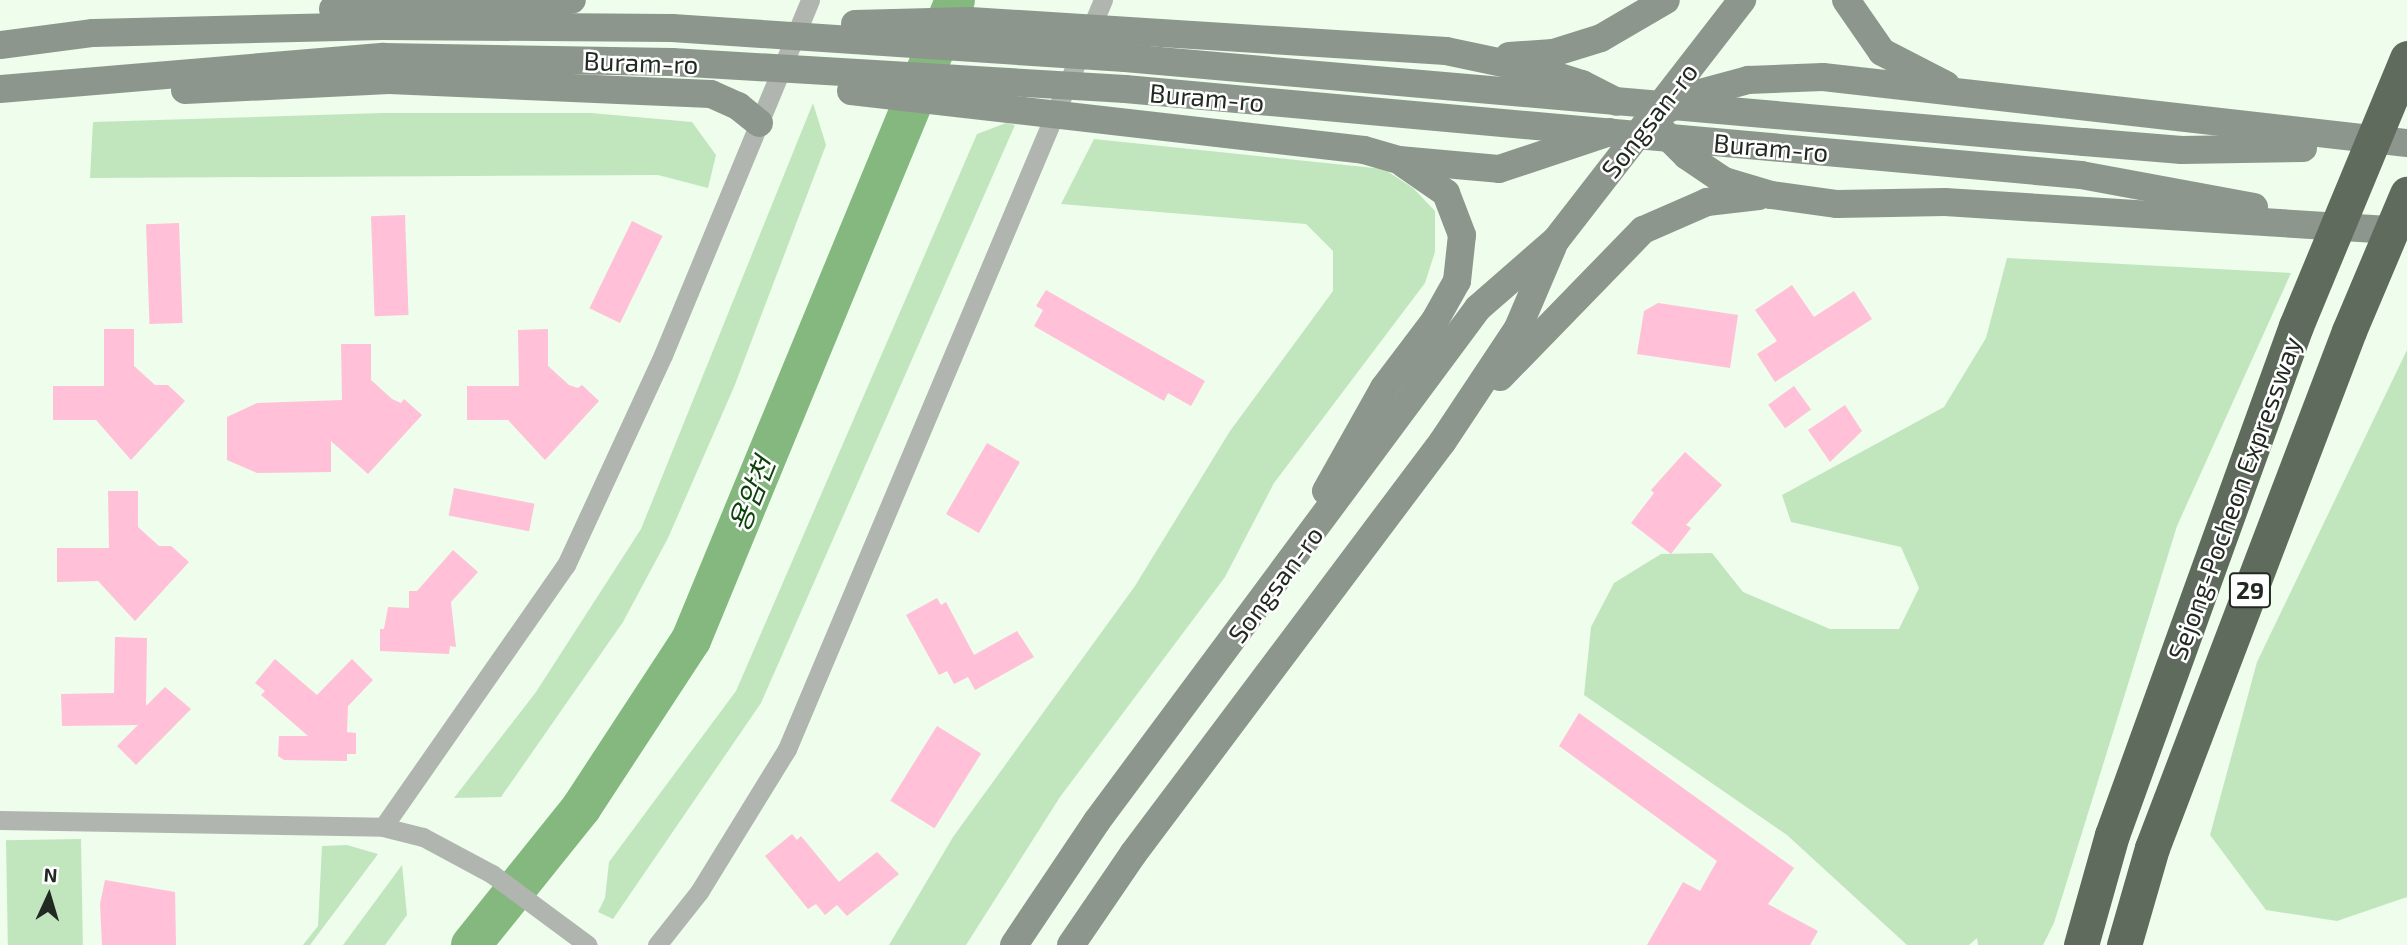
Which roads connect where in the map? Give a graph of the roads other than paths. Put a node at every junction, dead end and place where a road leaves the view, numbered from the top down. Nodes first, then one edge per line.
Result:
1 (572, 0) edge
2 (810, 0) edge
3 (1103, 0) edge
4 (1665, 0) edge
5 (1742, 0) edge
6 (1846, 0) edge
7 (672, 28) junction
8 (93, 33) junction
9 (0, 45) edge
10 (1490, 57) junction
11 (2407, 58) edge
12 (672, 62) junction
13 (96, 79) junction
14 (0, 89) edge
15 (1974, 97) junction
16 (1650, 119) junction
17 (759, 123) junction
18 (2407, 145) edge
19 (1399, 160) junction
20 (2407, 194) edge
21 (1771, 195) junction
22 (2396, 232) edge
23 (1556, 240) junction
24 (1453, 423) junction
25 (1271, 589) junction
26 (0, 820) edge
27 (383, 827) junction
28 (588, 945) edge
29 (657, 945) edge
30 (1014, 945) edge
31 (1071, 945) edge
32 (2081, 945) edge
33 (2124, 945) edge

1 - 8 street
2 - 17 street
3 - 29 street
4 - 10 street
5 - 16 street, Songsan-ro
6 - 15 street
7 - 8 street, Buram-ro
7 - 10 street, bridge
7 - 18 street, Buram-ro, bridge
8 - 9 street, Buram-ro
10 - 16 street
11 - 32 highway, Sejong-Pocheon Expressway / 29, bridge
12 - 13 street, Buram-ro
12 - 19 street, bridge
12 - 22 street, Buram-ro, bridge
13 - 14 street, Buram-ro
13 - 17 street
15 - 16 street
15 - 18 street
16 - 19 street
16 - 21 street
16 - 23 street, Songsan-ro
17 - 27 street
19 - 25 street
20 - 33 highway, Sejong-Pocheon Expressway / 29, bridge
21 - 22 street
21 - 24 street
23 - 24 street, Songsan-ro
23 - 25 street, Songsan-ro
24 - 31 street, Songsan-ro
25 - 30 street, Songsan-ro
26 - 27 street
27 - 28 street

